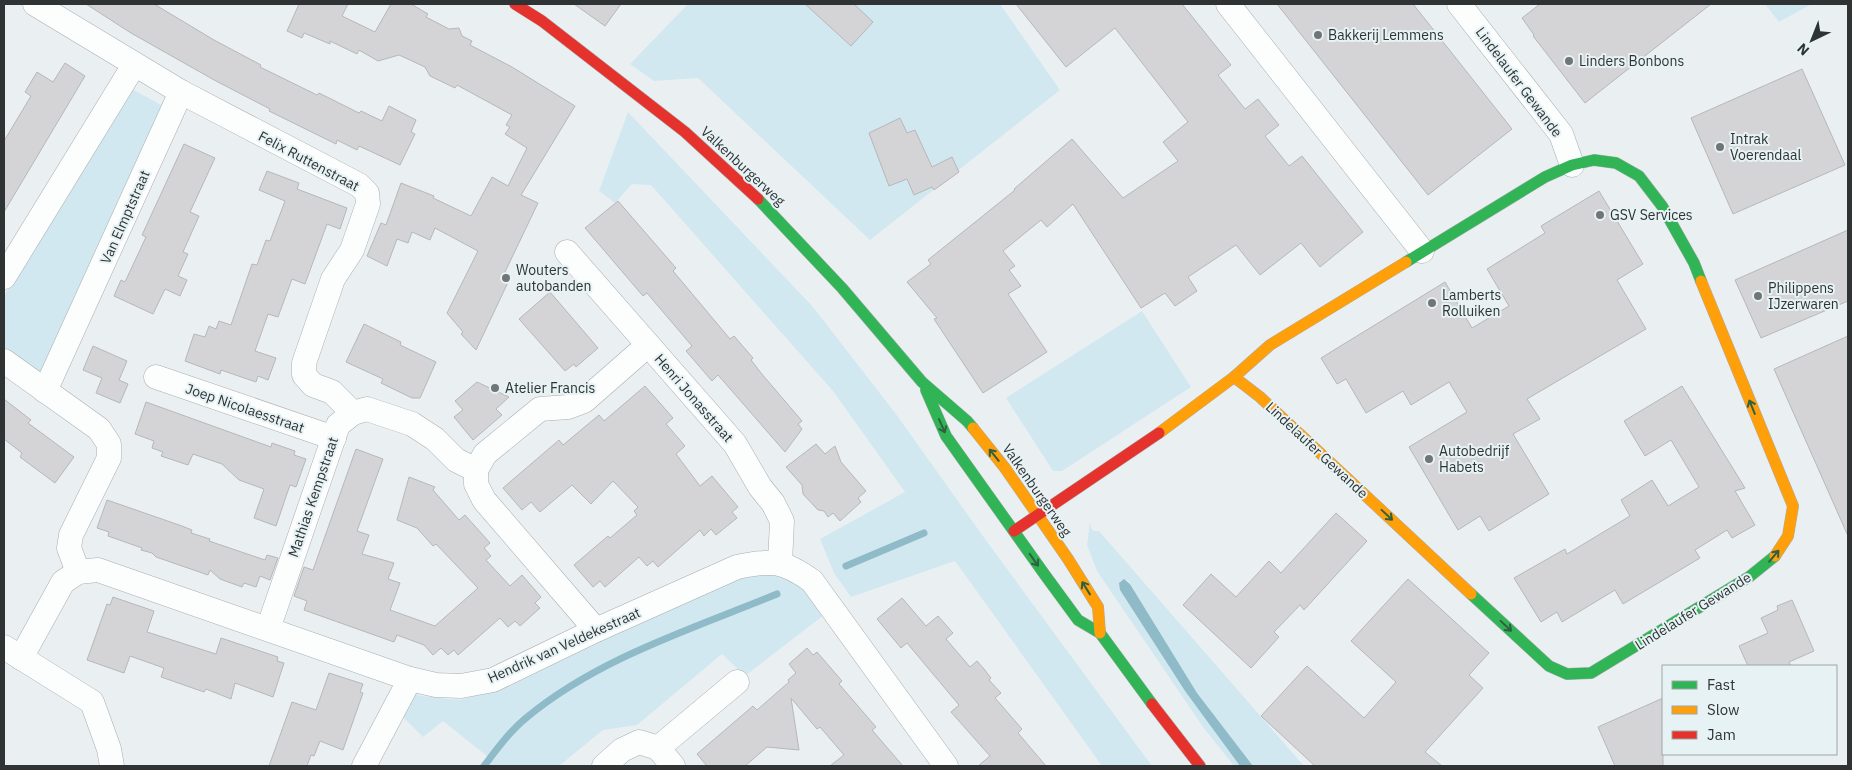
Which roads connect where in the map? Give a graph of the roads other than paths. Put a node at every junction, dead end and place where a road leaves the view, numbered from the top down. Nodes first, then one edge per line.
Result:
1 (35, 4) edge
2 (515, 4) edge
3 (1228, 4) edge
4 (1459, 4) edge
5 (134, 65) junction
6 (181, 92) junction
7 (1572, 165) junction
8 (1422, 251) junction
9 (567, 252) dead end
10 (4, 277) edge
11 (648, 345) junction
12 (4, 361) edge
13 (1234, 377) junction
14 (156, 378) dead end
15 (922, 382) junction
16 (45, 391) junction
17 (353, 413) junction
18 (334, 438) junction
19 (476, 470) junction
20 (1037, 515) junction
21 (1014, 531) junction
22 (780, 563) junction
23 (78, 572) junction
24 (268, 629) junction
25 (596, 630) junction
26 (1100, 634) junction
27 (12, 652) edge
28 (410, 679) junction
29 (737, 682) dead end
30 (658, 748) junction
31 (112, 766) edge
32 (364, 766) edge
33 (604, 766) edge
34 (673, 766) edge
35 (946, 766) edge
36 (1200, 766) edge

1 - 5 street
2 - 15 street, Valkenburgerweg
3 - 8 street
4 - 7 street, Lindelaufer Gewande
5 - 6 street
5 - 10 street
6 - 16 street, Van Elmptstraat
6 - 17 street, Felix Ruttenstraat
7 - 8 street, Lindelaufer Gewande
13 -> 7 street, Lindelaufer Gewande
8 - 13 street, Lindelaufer Gewande
9 - 11 street, Henri Jonasstraat
11 - 19 street
11 - 22 street, Henri Jonasstraat
12 - 16 street
13 - 20 street, Lindelaufer Gewande
14 - 18 street, Joep Nicolaesstraat
20 -> 15 street, Valkenburgerweg
15 -> 21 street, Valkenburgerweg
16 - 23 street
17 - 18 street, Mathias Kempstraat
17 - 19 street
18 - 24 street, Mathias Kempstraat
19 - 25 street
20 - 21 street, Lindelaufer Gewande
26 -> 20 street, Valkenburgerweg
21 -> 26 street, Valkenburgerweg
22 - 25 street, Hendrik van Veldekestraat
22 - 35 street, Hendrik van Veldekestraat
23 - 24 street, Hendrik van Veldekestraat
23 - 27 street
24 - 28 street, Hendrik van Veldekestraat
25 - 28 street, Hendrik van Veldekestraat
26 - 36 street, Valkenburgerweg
27 - 31 street
28 - 32 street
29 - 30 street
30 - 33 street
30 - 34 street

